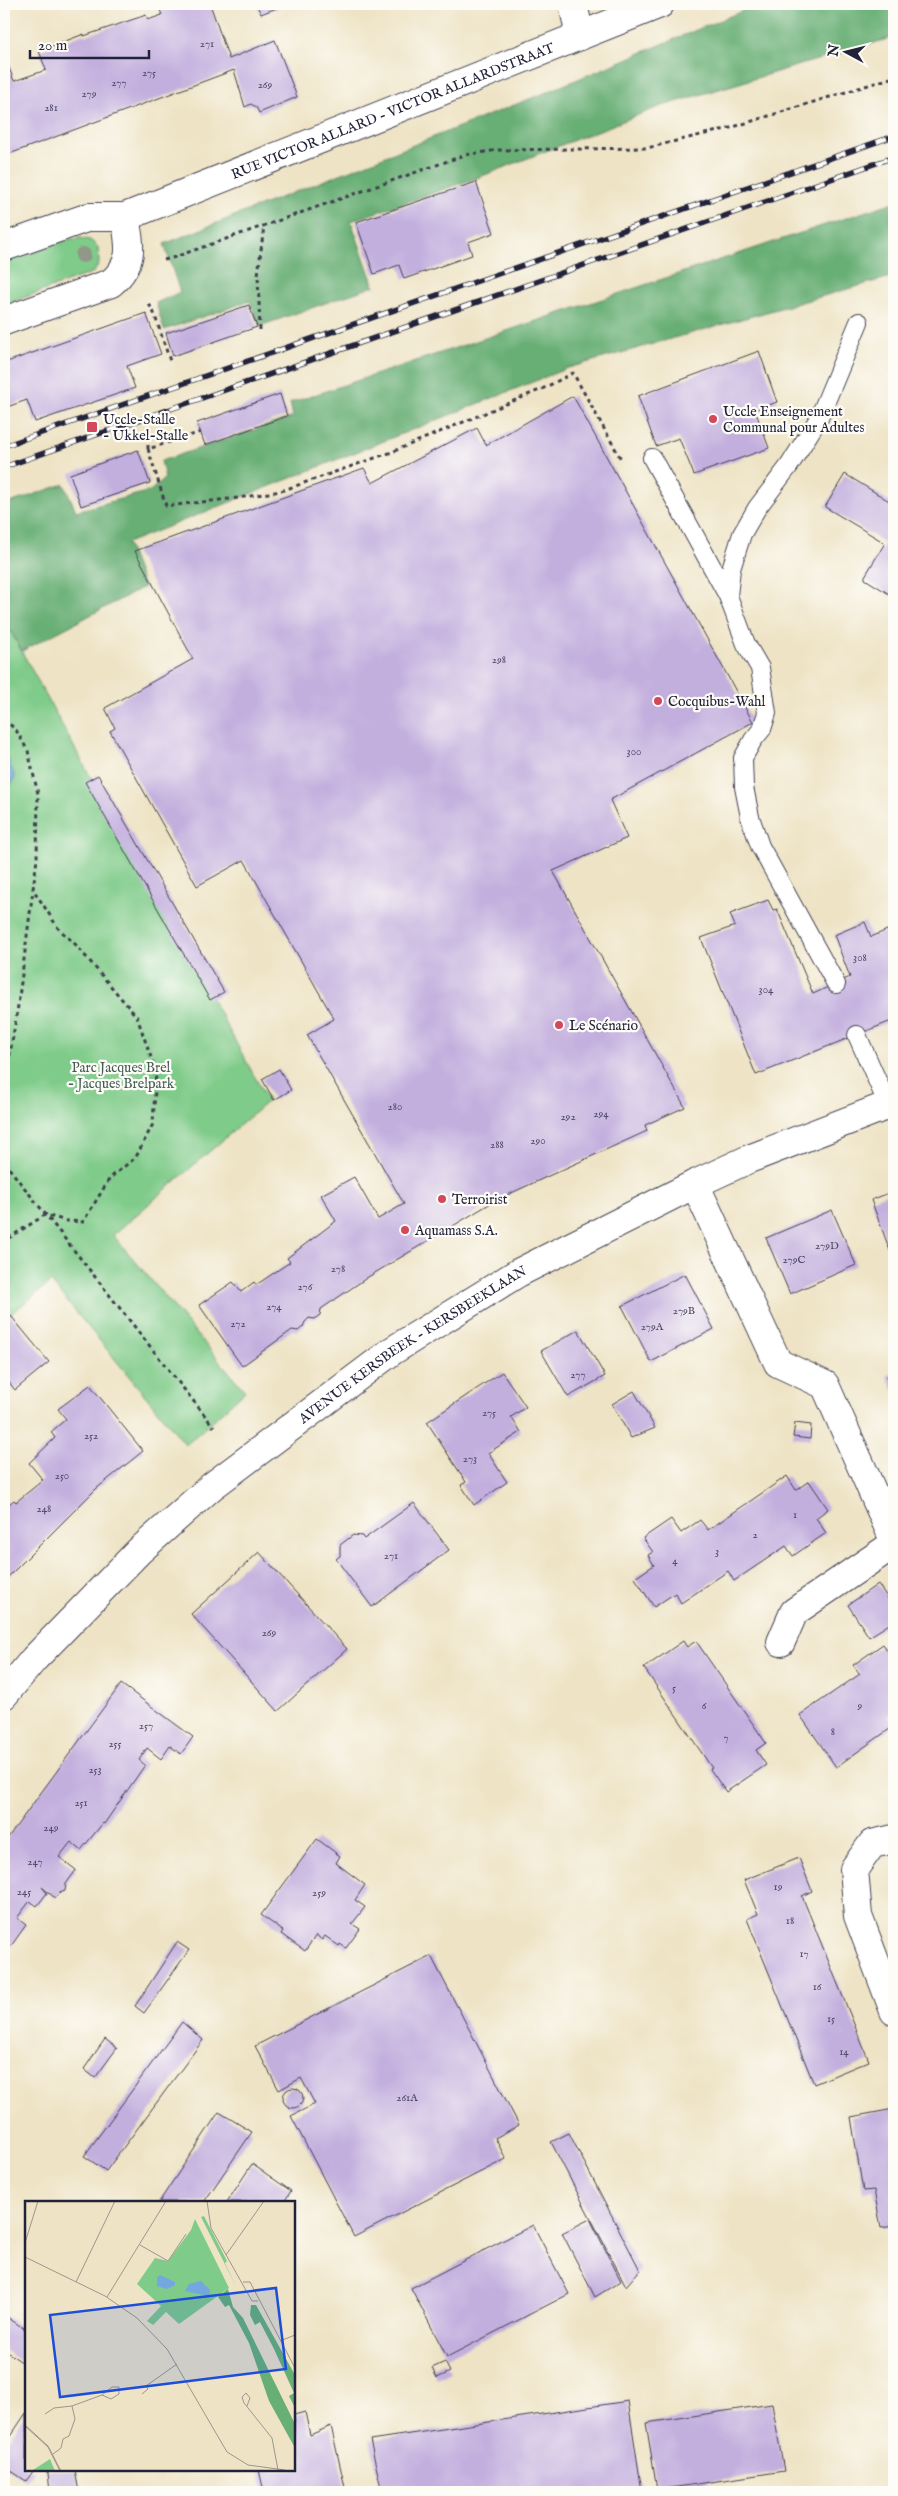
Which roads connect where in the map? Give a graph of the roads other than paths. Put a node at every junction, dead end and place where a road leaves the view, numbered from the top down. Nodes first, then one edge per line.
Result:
1 (574, 4) edge
2 (660, 4) edge
3 (580, 36) junction
4 (125, 217) junction
5 (4, 246) edge
6 (4, 321) edge
7 (859, 322) dead end
8 (652, 458) dead end
9 (728, 596) junction
10 (836, 984) dead end
11 (857, 1035) dead end
12 (891, 1104) edge
13 (695, 1184) junction
14 (894, 1542) edge
15 (781, 1642) dead end
16 (4, 1695) edge
17 (894, 1839) edge
18 (894, 2012) edge

1 - 3 street
2 - 3 street, RUE VICTOR ALLARD - VICTOR ALLARDSTRAAT
3 - 4 street, RUE VICTOR ALLARD - VICTOR ALLARDSTRAAT
4 - 5 street, RUE VICTOR ALLARD - VICTOR ALLARDSTRAAT
4 - 6 street
7 - 9 lane
8 - 9 lane
9 - 10 lane
11 - 12 lane
12 - 13 street, AVENUE KERSBEEK - KERSBEEKLAAN
13 - 14 street
13 - 16 street, AVENUE KERSBEEK - KERSBEEKLAAN
14 - 15 street
17 - 18 street

